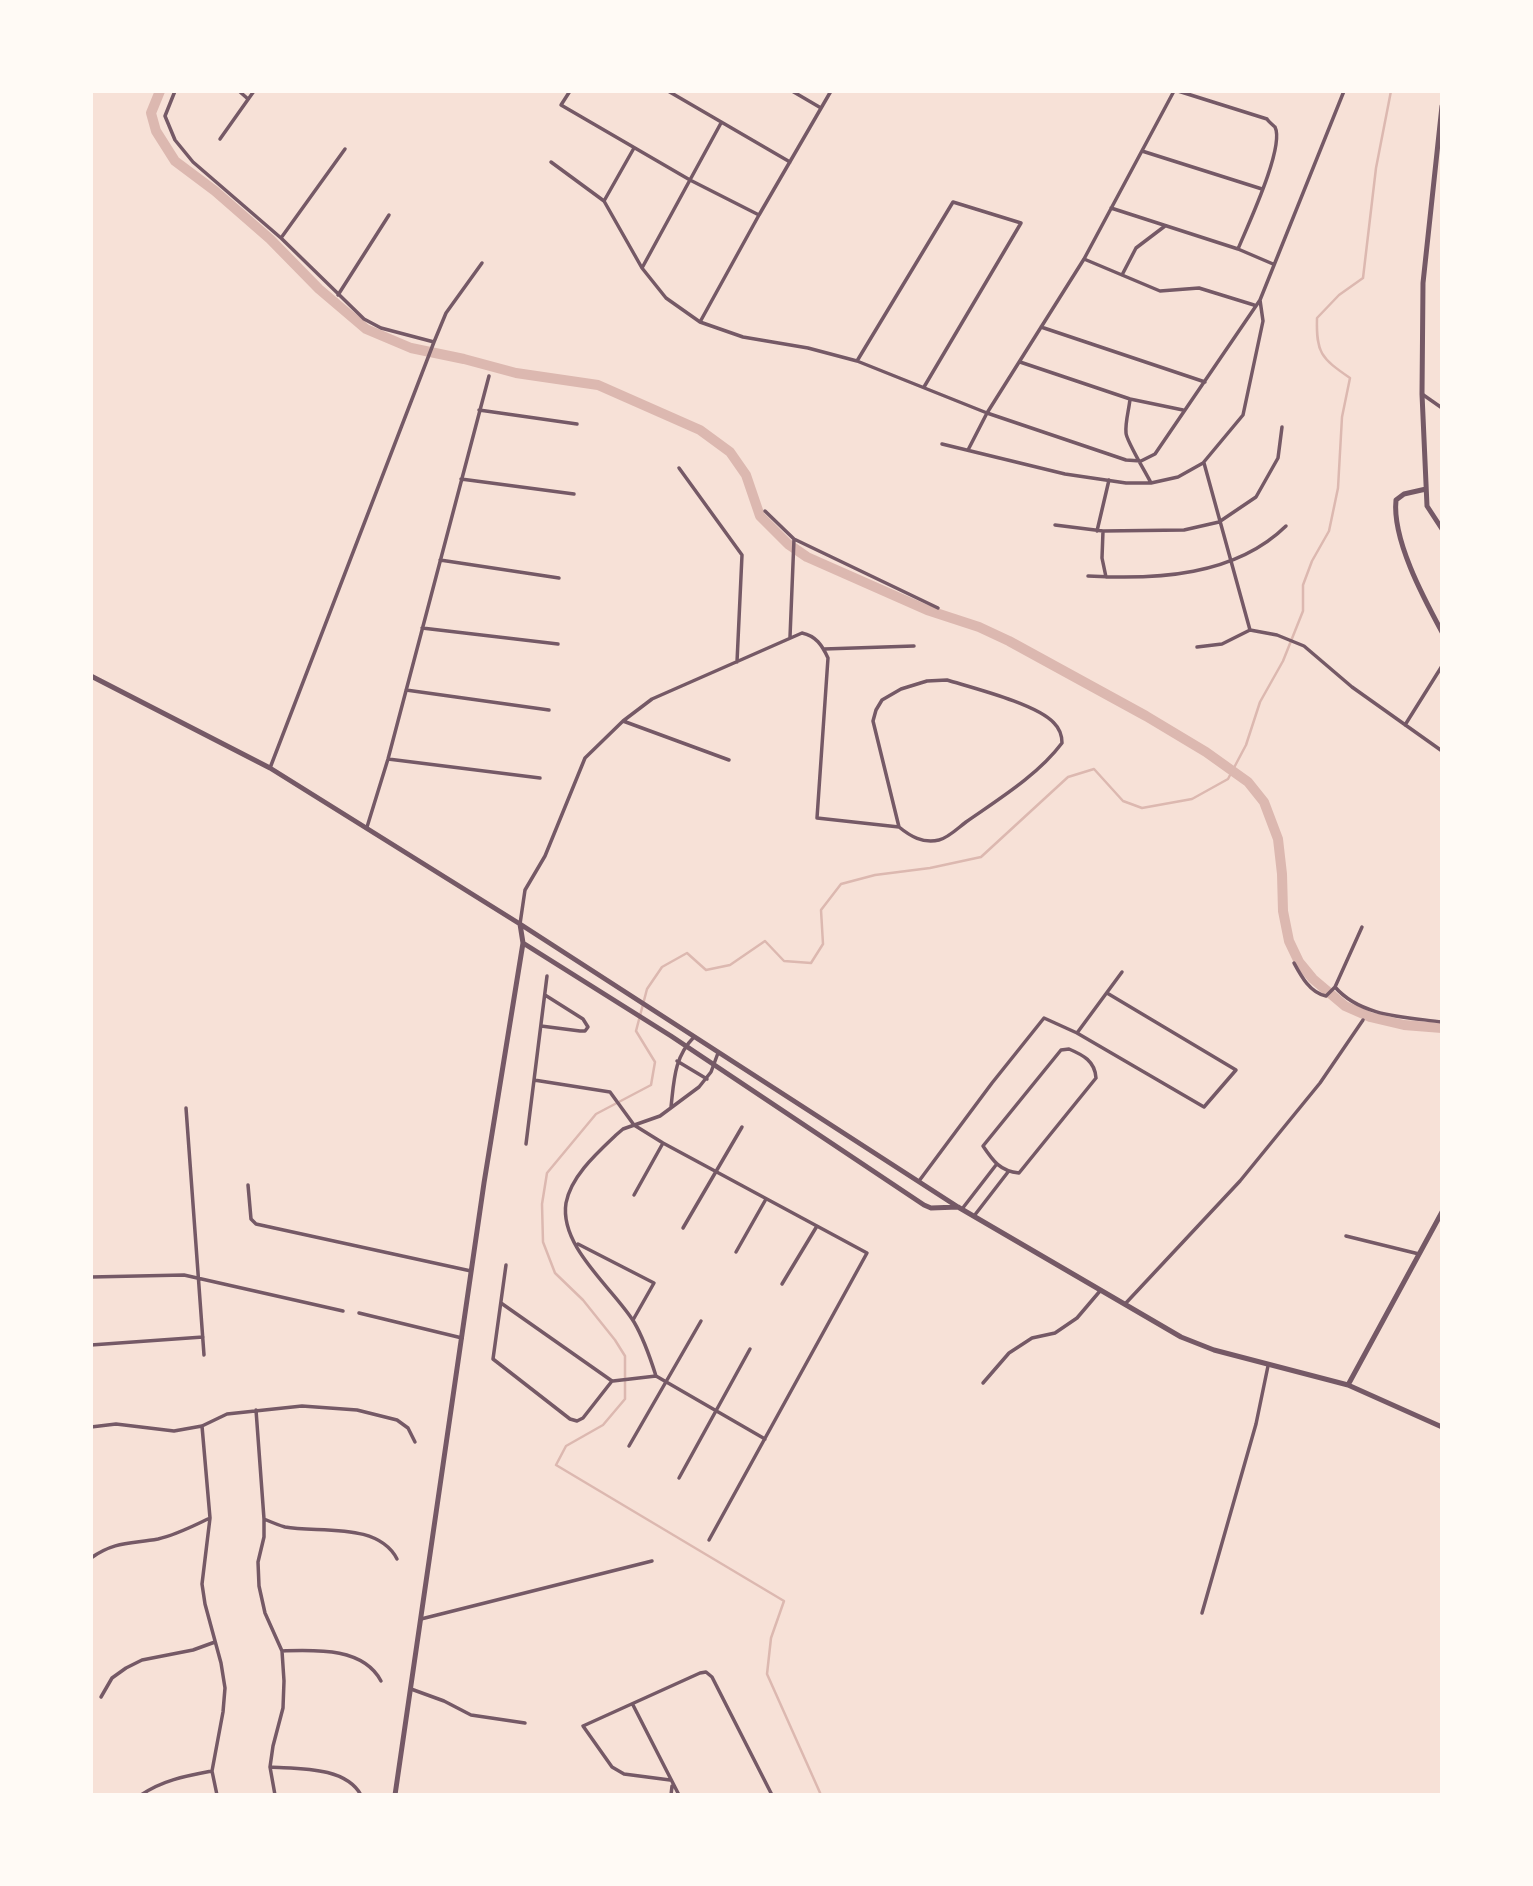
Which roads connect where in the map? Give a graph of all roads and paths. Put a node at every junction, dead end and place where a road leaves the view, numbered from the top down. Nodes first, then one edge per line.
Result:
1 (175, 91) edge
2 (239, 91) edge
3 (254, 91) edge
4 (570, 91) edge
5 (668, 91) edge
6 (792, 91) edge
7 (831, 91) edge
8 (1176, 91) edge
9 (1344, 91) edge
10 (248, 99) junction
11 (1442, 106) edge
12 (821, 108) junction
13 (721, 123) junction
14 (220, 139) dead end
15 (634, 148) junction
16 (345, 149) dead end
17 (1142, 151) junction
18 (551, 162) dead end
19 (790, 162) junction
20 (690, 180) junction
21 (1262, 189) junction
22 (604, 201) junction
23 (1111, 208) junction
24 (389, 215) dead end
25 (759, 215) junction
26 (1165, 226) junction
27 (281, 238) junction
28 (1238, 249) junction
29 (1084, 259) junction
30 (482, 263) dead end
31 (1273, 264) junction
32 (642, 268) junction
33 (1122, 275) junction
34 (338, 295) junction
35 (1260, 300) junction
36 (1254, 305) junction
37 (700, 322) junction
38 (1041, 327) junction
39 (433, 344) junction
40 (858, 361) junction
41 (1020, 362) junction
42 (489, 376) dead end
43 (1205, 382) junction
44 (924, 387) junction
45 (1422, 394) junction
46 (1130, 399) junction
47 (1442, 408) edge
48 (480, 410) junction
49 (1183, 410) junction
50 (988, 413) junction
51 (577, 424) dead end
52 (1282, 427) dead end
53 (942, 444) dead end
54 (968, 451) junction
55 (1141, 461) junction
56 (1203, 463) junction
57 (679, 468) dead end
58 (461, 479) junction
59 (1109, 480) junction
60 (1151, 483) junction
61 (1426, 489) junction
62 (574, 494) dead end
63 (765, 511) dead end
64 (1219, 522) junction
65 (1055, 525) dead end
66 (1286, 526) dead end
67 (1442, 529) edge
68 (1097, 531) junction
69 (1104, 531) junction
70 (794, 540) junction
71 (440, 559) junction
72 (1229, 562) junction
73 (1088, 576) dead end
74 (1106, 577) junction
75 (559, 578) dead end
76 (938, 608) dead end
77 (422, 628) junction
78 (1250, 630) junction
79 (1442, 632) edge
80 (790, 637) junction
81 (558, 644) dead end
82 (914, 646) dead end
83 (1196, 646) dead end
84 (824, 649) junction
85 (737, 662) junction
86 (1442, 666) edge
87 (91, 677) edge
88 (406, 690) junction
89 (549, 710) dead end
90 (623, 722) junction
91 (1405, 725) junction
92 (1442, 751) edge
93 (388, 759) junction
94 (729, 760) dead end
95 (270, 768) junction
96 (540, 778) dead end
97 (367, 827) junction
98 (899, 827) junction
99 (520, 925) junction
100 (1362, 927) dead end
101 (523, 943) junction
102 (1293, 963) dead end
103 (1122, 972) dead end
104 (547, 976) dead end
105 (1333, 989) junction
106 (1107, 993) junction
107 (545, 995) junction
108 (1363, 1020) dead end
109 (1442, 1022) edge
110 (541, 1026) junction
111 (1077, 1033) junction
112 (694, 1037) junction
113 (685, 1046) junction
114 (718, 1053) junction
115 (677, 1061) junction
116 (715, 1065) junction
117 (707, 1079) junction
118 (534, 1080) junction
119 (671, 1107) junction
120 (186, 1108) dead end
121 (634, 1125) junction
122 (742, 1126) dead end
123 (663, 1143) junction
124 (526, 1144) dead end
125 (996, 1165) junction
126 (715, 1171) junction
127 (1008, 1172) junction
128 (919, 1181) junction
129 (248, 1185) dead end
130 (934, 1191) junction
131 (634, 1195) dead end
132 (766, 1198) junction
133 (924, 1205) junction
134 (960, 1208) junction
135 (1442, 1212) edge
136 (974, 1216) junction
137 (817, 1226) junction
138 (683, 1228) dead end
139 (1346, 1236) dead end
140 (576, 1244) junction
141 (736, 1252) dead end
142 (1419, 1254) junction
143 (506, 1265) dead end
144 (471, 1271) junction
145 (91, 1278) edge
146 (198, 1278) junction
147 (782, 1284) dead end
148 (1101, 1289) junction
149 (501, 1303) junction
150 (1125, 1304) junction
151 (343, 1311) dead end
152 (359, 1313) dead end
153 (633, 1320) junction
154 (701, 1321) dead end
155 (203, 1337) junction
156 (462, 1338) junction
157 (91, 1345) edge
158 (750, 1349) dead end
159 (204, 1355) dead end
160 (1268, 1366) junction
161 (656, 1376) junction
162 (612, 1381) junction
163 (667, 1382) junction
164 (983, 1382) dead end
165 (1348, 1385) junction
166 (256, 1410) junction
167 (716, 1410) junction
168 (202, 1426) junction
169 (91, 1427) edge
170 (1442, 1427) edge
171 (765, 1439) junction
172 (415, 1442) dead end
173 (629, 1446) dead end
174 (679, 1478) dead end
175 (209, 1518) junction
176 (264, 1519) junction
177 (709, 1540) dead end
178 (91, 1558) edge
179 (397, 1559) dead end
180 (652, 1561) dead end
181 (1202, 1613) dead end
182 (421, 1619) junction
183 (215, 1642) junction
184 (282, 1651) junction
185 (381, 1681) dead end
186 (411, 1689) junction
187 (101, 1697) dead end
188 (633, 1705) junction
189 (525, 1723) dead end
190 (270, 1767) junction
191 (212, 1771) junction
192 (671, 1782) junction
193 (141, 1795) edge
194 (217, 1795) edge
195 (275, 1795) edge
196 (361, 1795) edge
197 (395, 1795) edge
198 (671, 1795) edge
199 (678, 1795) edge
200 (772, 1795) edge

1 - 27 street
2 - 10 street
3 - 10 street
4 - 15 street
5 - 13 street
6 - 12 street
7 - 12 street
8 - 17 street
8 - 21 street
9 - 31 street
10 - 14 street
11 - 45 street
12 - 19 street
13 - 19 street
13 - 20 street
15 - 20 street
15 - 22 street
16 - 27 street
17 - 21 street
17 - 23 street
18 - 22 street
19 - 25 street
20 - 25 street
20 - 32 street
21 - 28 street
22 - 32 street
23 - 26 street
23 - 29 street
24 - 34 street
25 - 37 street
26 - 28 street
26 - 33 street
27 - 34 street
28 - 31 street
29 - 33 street
29 - 38 street
30 - 39 street
31 - 35 street
32 - 37 street
33 - 36 street
34 - 39 street
35 - 36 street
35 - 56 street
36 - 43 street
37 - 40 street
38 - 41 street
38 - 43 street
39 - 95 street
40 - 44 street
40 - 44 street
41 - 46 street
41 - 50 street
42 - 48 street
43 - 49 street
44 - 50 street
45 - 47 street
45 - 61 street
46 - 49 street
46 - 55 street
48 - 51 street
48 - 58 street
49 - 55 street
50 - 54 street
50 - 55 street
52 - 64 street
53 - 54 street
54 - 59 street
55 - 60 street
56 - 60 street
56 - 64 street
57 - 85 street
58 - 62 street
58 - 71 street
59 - 60 street
59 - 68 street
61 - 67 street
61 - 79 street
63 - 70 street
64 - 69 street
64 - 72 street
65 - 68 street
66 - 72 street
68 - 69 street
69 - 74 street
70 - 76 street
70 - 80 street
71 - 75 street
71 - 77 street
72 - 74 street
72 - 78 street
73 - 74 street
77 - 81 street
77 - 88 street
78 - 83 street
78 - 91 street
80 - 84 street
80 - 85 street
82 - 84 street
84 - 98 street
85 - 90 street
86 - 91 street
87 - 95 street
88 - 89 street
88 - 93 street
90 - 94 street
90 - 99 street
91 - 92 street
93 - 96 street
93 - 97 street
95 - 97 street
97 - 99 street
98 - 98 street
99 - 101 street
99 - 112 street
100 - 105 street
101 - 113 street
101 - 144 street
102 - 105 street
103 - 106 street
104 - 107 street
105 - 109 street
106 - 111 street
106 - 111 street
107 - 110 street
107 - 110 street
108 - 150 street
110 - 118 street
111 - 128 street
112 - 113 street
112 - 114 street
113 - 115 street
113 - 116 street
114 - 116 street
114 - 128 street
115 - 117 street
115 - 119 street
116 - 117 street
116 - 133 street
117 - 119 street
118 - 121 street
118 - 124 street
119 - 121 street
120 - 146 street
121 - 123 street
121 - 140 street
122 - 126 street
123 - 126 street
123 - 131 street
125 - 127 street
125 - 127 street
125 - 134 street
126 - 132 street
126 - 138 street
127 - 136 street
128 - 130 street
129 - 144 street
130 - 133 street
130 - 134 street
132 - 137 street
132 - 141 street
133 - 134 street
134 - 136 street
135 - 142 street
136 - 148 street
137 - 147 street
137 - 171 street
139 - 142 street
140 - 153 street
140 - 153 street
142 - 165 street
143 - 149 street
144 - 156 street
145 - 146 street
146 - 151 street
146 - 155 street
148 - 150 street
148 - 164 street
149 - 162 street
149 - 162 street
150 - 160 street
152 - 156 street
153 - 161 street
154 - 163 street
155 - 157 street
155 - 159 street
156 - 182 street
158 - 167 street
160 - 165 street
160 - 181 street
161 - 162 street
161 - 163 street
163 - 167 street
163 - 173 street
165 - 170 street
166 - 168 street
166 - 172 street
166 - 176 street
167 - 171 street
167 - 174 street
168 - 169 street
168 - 175 street
171 - 177 street
175 - 178 street
175 - 183 street
176 - 179 street
176 - 184 street
180 - 182 street
182 - 186 street
183 - 187 street
183 - 191 street
184 - 185 street
184 - 190 street
186 - 189 street
186 - 197 street
188 - 192 street
188 - 192 street
188 - 200 street
190 - 195 street
190 - 196 street
191 - 193 street
191 - 194 street
192 - 198 street
192 - 199 street

